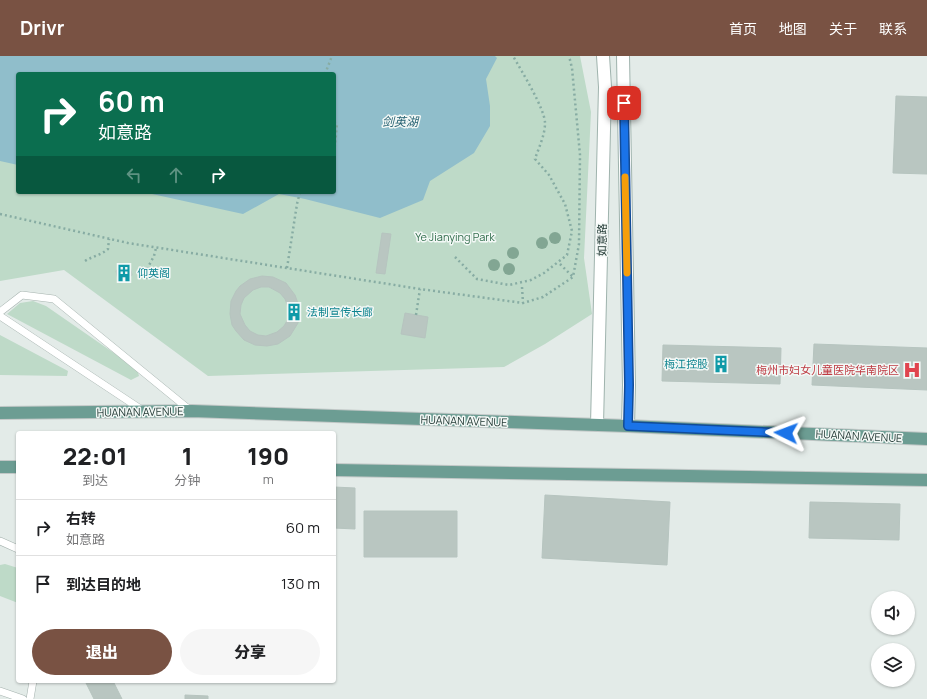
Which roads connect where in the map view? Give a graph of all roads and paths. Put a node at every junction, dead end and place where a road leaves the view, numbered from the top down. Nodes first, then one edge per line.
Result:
1 (332, 56) edge
2 (513, 56) edge
3 (569, 56) edge
4 (603, 56) edge
5 (623, 56) edge
6 (326, 72) edge
7 (336, 123) edge
8 (336, 134) edge
9 (300, 194) edge
10 (0, 214) edge
11 (109, 239) junction
12 (156, 248) junction
13 (456, 257) dead end
14 (85, 261) dead end
15 (560, 264) dead end
16 (287, 268) junction
17 (573, 277) junction
18 (147, 279) dead end
19 (522, 287) dead end
20 (420, 289) junction
21 (523, 302) junction
22 (0, 312) edge
23 (416, 315) dead end
24 (0, 316) edge
25 (192, 411) junction
26 (144, 412) junction
27 (0, 413) edge
28 (597, 425) junction
29 (628, 426) junction
30 (927, 439) edge
31 (0, 467) edge
32 (16, 467) edge
33 (336, 470) edge
34 (927, 480) edge
35 (0, 541) edge
36 (16, 548) edge
37 (33, 683) edge
38 (0, 691) edge
39 (23, 699) edge
40 (30, 699) edge

1 - 6 path
2 - 13 path
3 - 17 path
4 - 28 street, 如意路
5 - 29 street
7 - 8 path
9 - 16 path
10 - 11 path
11 - 12 path
11 - 14 path
12 - 16 path
12 - 18 path
15 - 17 path
16 - 20 path
17 - 21 path
19 - 21 path
20 - 21 path
20 - 23 path
22 - 25 lane
24 - 26 lane
25 - 26 main road, HUANAN AVENUE
25 - 28 main road, HUANAN AVENUE
26 - 27 main road, HUANAN AVENUE
28 - 29 main road, HUANAN AVENUE
29 - 30 main road, HUANAN AVENUE
31 - 32 main road
33 - 34 main road
35 - 36 lane
37 - 40 lane
38 - 39 lane

